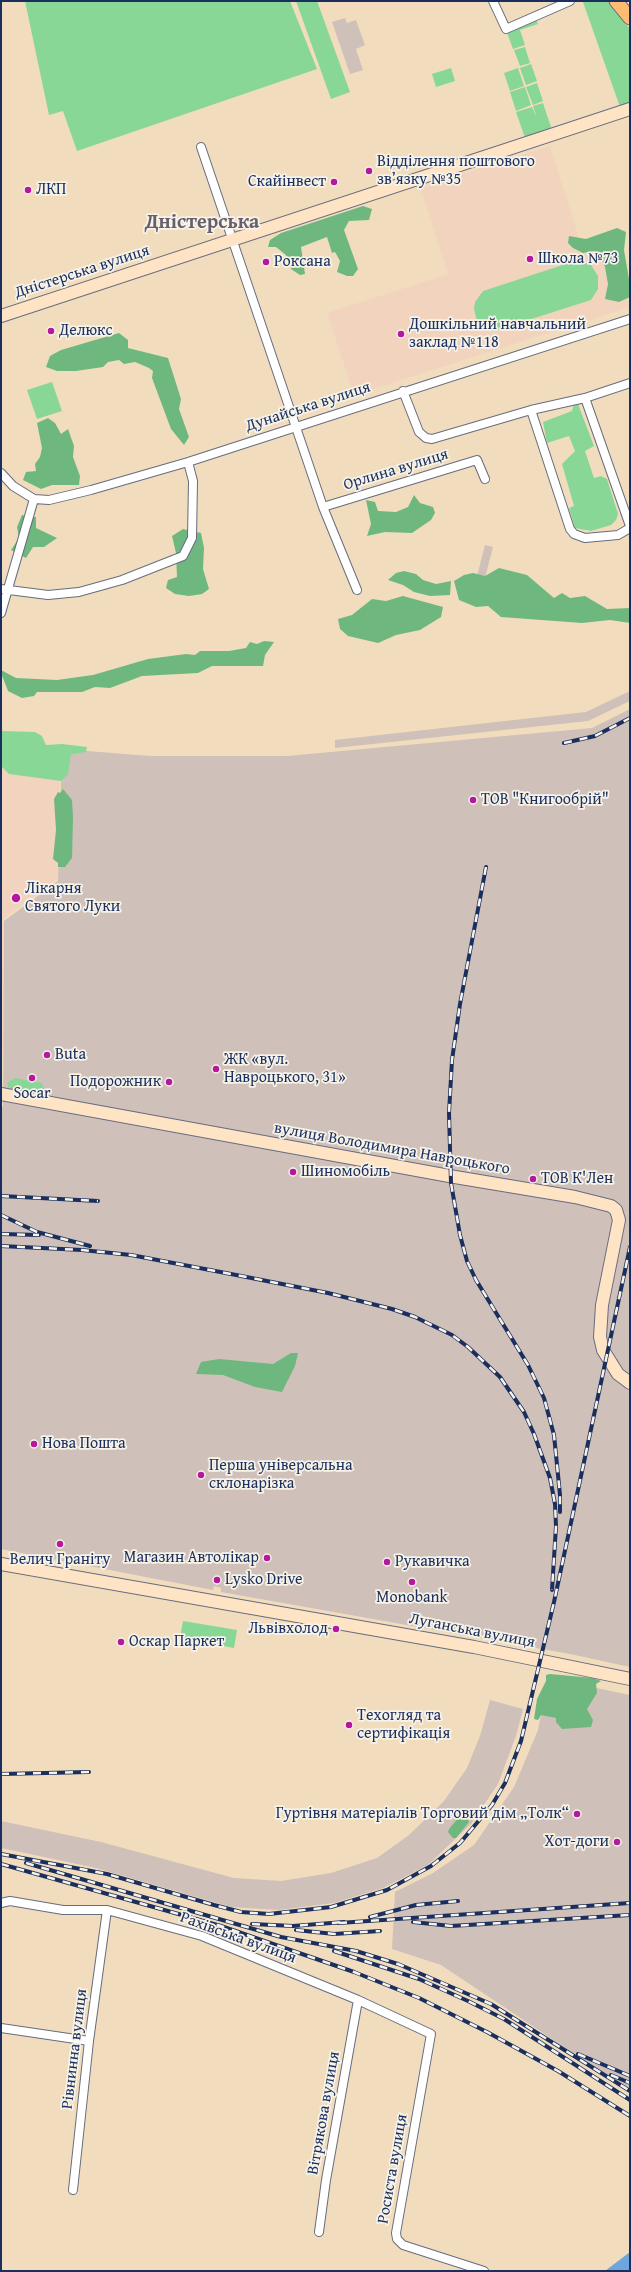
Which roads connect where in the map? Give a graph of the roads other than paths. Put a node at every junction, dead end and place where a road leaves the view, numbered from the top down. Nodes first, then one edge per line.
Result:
1 (493, 1) edge
2 (570, 1) edge
3 (616, 1) edge
4 (630, 18) edge
5 (630, 109) edge
6 (200, 146) dead end
7 (233, 239) junction
8 (1, 316) edge
9 (630, 319) edge
10 (630, 383) edge
11 (403, 391) junction
12 (585, 398) junction
13 (531, 410) junction
14 (296, 426) junction
15 (188, 462) junction
16 (1, 473) edge
17 (485, 479) dead end
18 (34, 499) junction
19 (323, 506) junction
20 (630, 527) edge
21 (4, 590) edge
22 (357, 590) dead end
23 (1, 613) edge
24 (1, 1094) edge
25 (630, 1382) edge
26 (1, 1564) edge
27 (630, 1678) edge
28 (1, 1903) edge
29 (107, 1910) junction
30 (358, 2000) junction
31 (1, 2028) edge
32 (431, 2034) joint
33 (89, 2041) junction
34 (73, 2190) dead end
35 (319, 2232) dead end
36 (484, 2271) edge

1 - 2 street
3 - 4 main road
5 - 7 street, Дністерська вулиця
6 - 7 street
7 - 8 street, Дністерська вулиця
7 - 14 street
9 - 11 street, Дунайська вулиця
10 - 12 street
11 - 13 street
11 - 14 street, Дунайська вулиця
12 - 13 street
12 - 20 street
13 - 20 street
14 - 15 street, Дунайська вулиця
14 - 19 street
15 - 18 street, Дунайська вулиця
15 - 21 street
16 - 18 street
17 - 19 street, Орлина вулиця
18 - 21 street
19 - 22 street
21 - 23 street
24 - 25 street, вулиця Володимира Навроцького
26 - 27 street, Луганська вулиця
28 - 29 street, Рахівська вулиця
29 - 30 street, Рахівська вулиця
29 - 33 street, Рівнинна вулиця
30 - 32 street, Рахівська вулиця
30 - 35 street, Вітрякова вулиця
31 - 33 street
32 - 36 street, Росиста вулиця
33 - 34 street, Рівнинна вулиця

